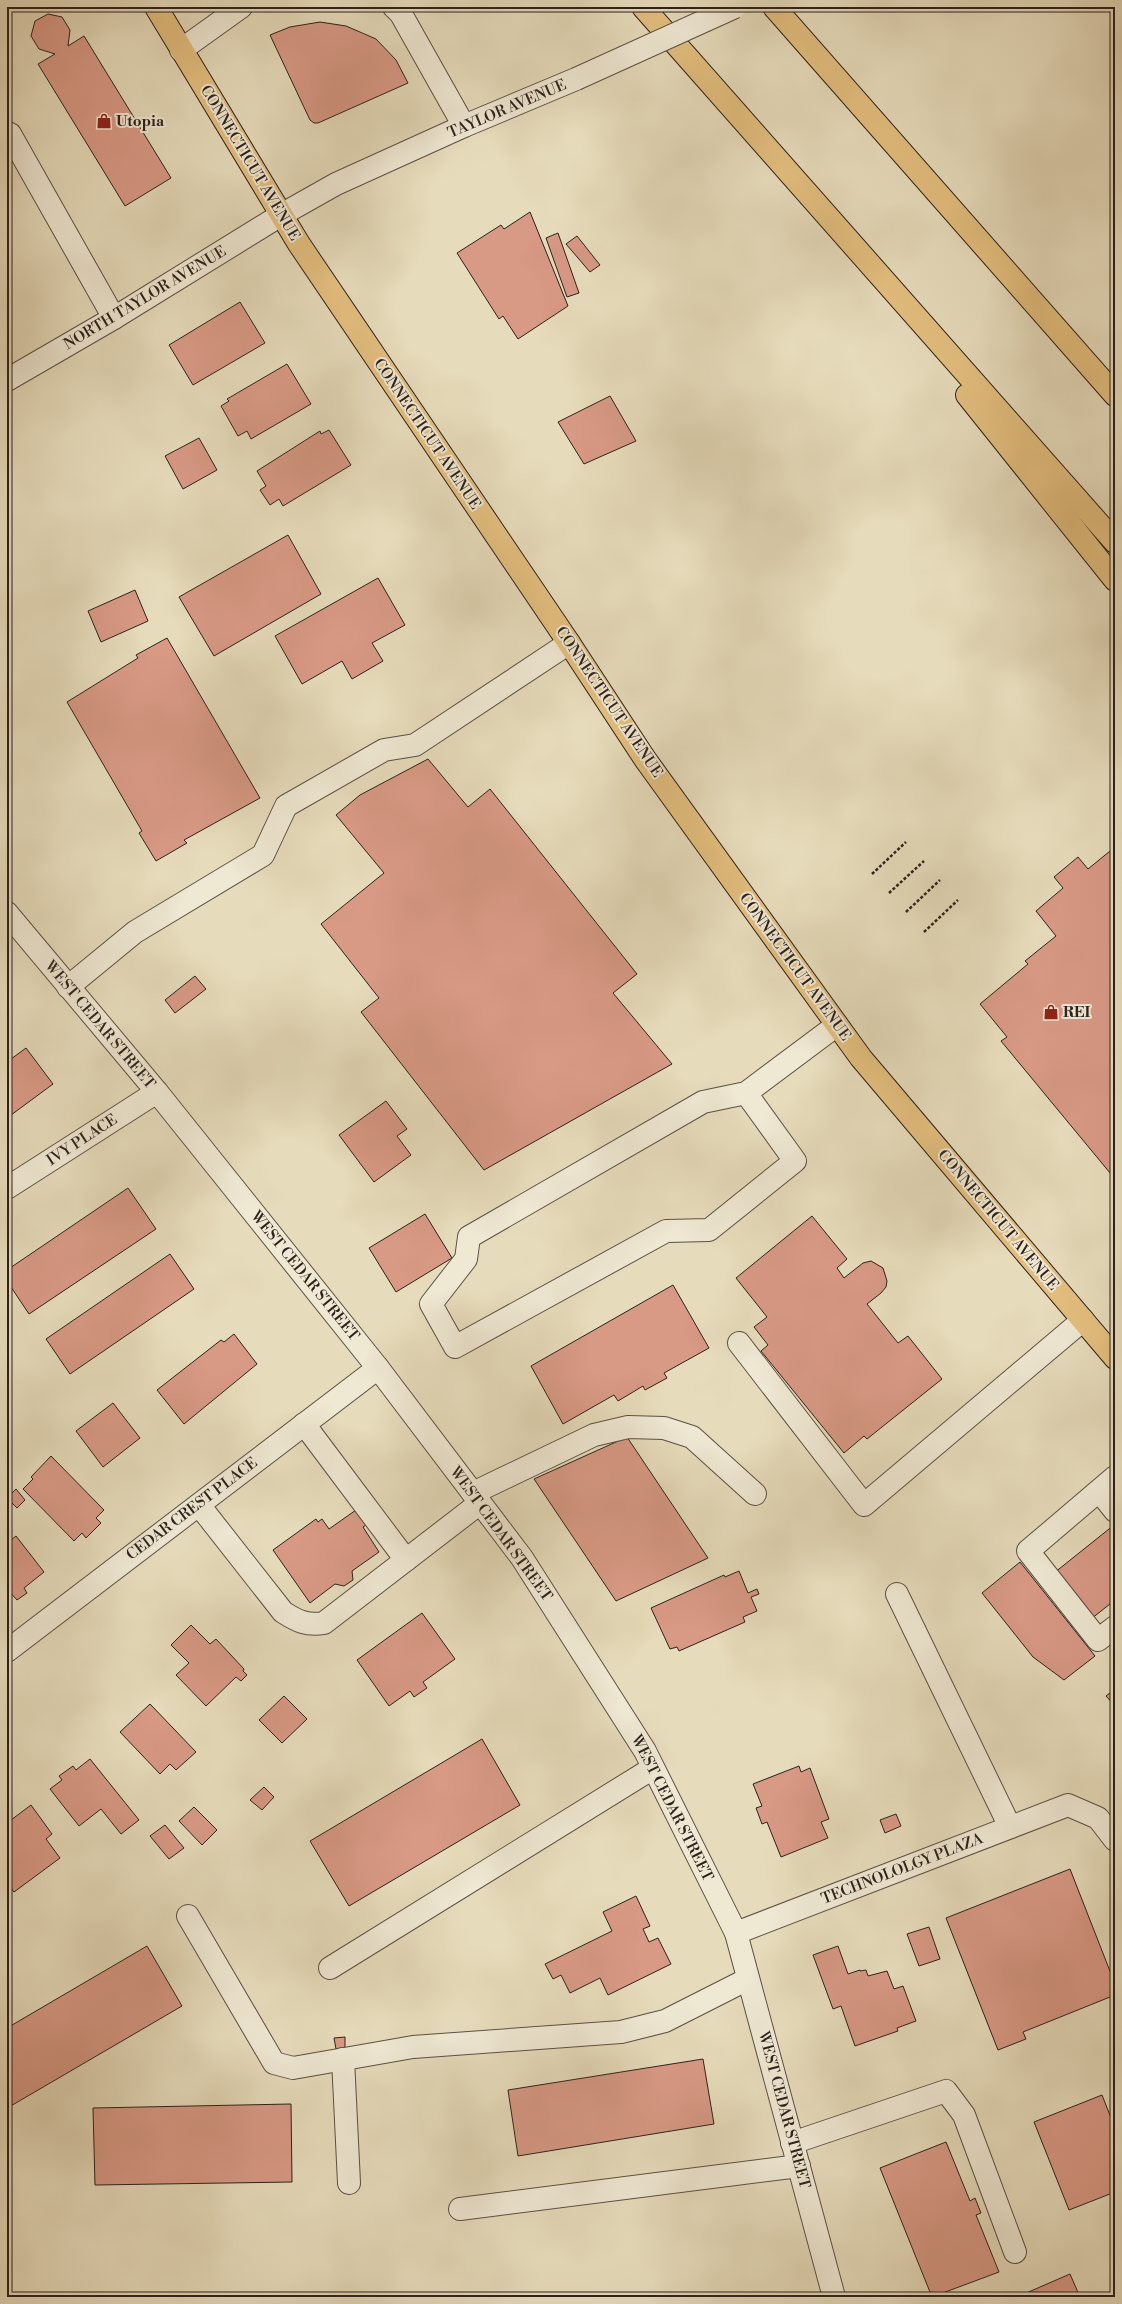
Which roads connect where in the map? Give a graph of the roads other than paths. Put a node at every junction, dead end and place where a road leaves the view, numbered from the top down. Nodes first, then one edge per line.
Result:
1 (156, 7) edge
2 (241, 7) edge
3 (394, 7) edge
4 (643, 7) edge
5 (735, 7) edge
6 (774, 7) edge
7 (181, 50) junction
8 (464, 126) junction
9 (7, 133) edge
10 (788, 172) junction
11 (281, 214) junction
12 (114, 318) junction
13 (7, 380) edge
14 (1115, 395) edge
15 (1115, 542) edge
16 (1115, 580) edge
17 (570, 643) junction
18 (7, 913) edge
19 (68, 987) junction
20 (837, 1025) junction
21 (157, 1092) junction
22 (746, 1093) junction
23 (7, 1188) edge
24 (1083, 1320) junction
25 (739, 1343) dead end
26 (1115, 1358) edge
27 (378, 1368) junction
28 (304, 1424) junction
29 (1107, 1484) edge
30 (756, 1494) dead end
31 (477, 1498) junction
32 (199, 1505) junction
33 (1115, 1511) edge
34 (406, 1560) junction
35 (897, 1594) dead end
36 (1115, 1627) edge
37 (7, 1651) edge
38 (653, 1768) junction
39 (1010, 1827) junction
40 (1115, 1840) edge
41 (188, 1916) dead end
42 (736, 1933) junction
43 (330, 1968) dead end
44 (748, 1979) junction
45 (343, 2059) junction
46 (792, 2144) junction
47 (798, 2166) junction
48 (349, 2183) dead end
49 (460, 2210) dead end
50 (1015, 2252) dead end
51 (834, 2297) edge

1 - 7 main road, CONNECTICUT AVENUE
2 - 7 street
3 - 8 street
4 - 10 main road
5 - 8 street, TAYLOR AVENUE, bridge
6 - 14 main road
7 - 11 main road, CONNECTICUT AVENUE
8 - 11 street, TAYLOR AVENUE
9 - 12 street
10 - 15 main road
10 - 16 main road
11 - 12 street, NORTH TAYLOR AVENUE
11 - 17 main road, CONNECTICUT AVENUE
12 - 13 street, NORTH TAYLOR AVENUE
17 - 19 street
17 - 20 main road, CONNECTICUT AVENUE
18 - 19 street, WEST CEDAR STREET
19 - 21 street, WEST CEDAR STREET
20 - 22 street
20 - 24 main road, CONNECTICUT AVENUE
21 - 23 street, IVY PLACE
21 - 27 street, WEST CEDAR STREET
22 - 22 street
24 - 25 street
24 - 26 main road, CONNECTICUT AVENUE
27 - 28 street, CEDAR CREST PLACE
27 - 31 street, WEST CEDAR STREET
28 - 32 street, CEDAR CREST PLACE
28 - 34 street
29 - 33 street
29 - 36 street
30 - 31 street
31 - 34 street
31 - 38 street, WEST CEDAR STREET
32 - 34 street
32 - 37 street, CEDAR CREST PLACE
35 - 39 street
38 - 42 street, WEST CEDAR STREET
38 - 43 street
39 - 40 street, TECHNOLOLGY PLAZA
39 - 42 street, TECHNOLOLGY PLAZA
41 - 45 street
42 - 44 street, WEST CEDAR STREET
44 - 45 street
44 - 46 street, WEST CEDAR STREET
45 - 48 street
46 - 47 street, WEST CEDAR STREET
46 - 50 street
47 - 49 street
47 - 51 street, WEST CEDAR STREET

